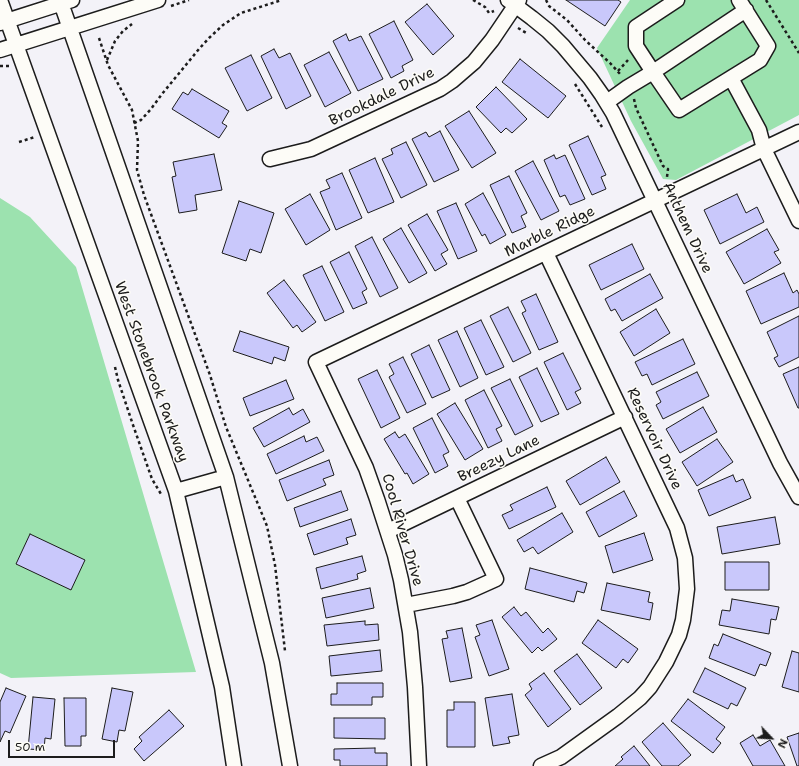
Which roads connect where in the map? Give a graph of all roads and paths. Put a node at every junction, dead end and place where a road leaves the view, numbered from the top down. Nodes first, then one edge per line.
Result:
1 (0, 0) edge
2 (189, 0) edge
3 (282, 0) edge
4 (473, 0) edge
5 (677, 0) edge
6 (766, 0) edge
7 (64, 1) edge
8 (514, 2) edge
9 (162, 4) edge
10 (742, 5) edge
11 (494, 11) dead end
12 (4, 22) edge
13 (134, 22) dead end
14 (70, 28) junction
15 (518, 28) dead end
16 (529, 35) dead end
17 (16, 45) junction
18 (0, 50) edge
19 (799, 53) edge
20 (107, 61) dead end
21 (0, 66) edge
22 (13, 66) dead end
23 (653, 72) junction
24 (731, 78) junction
25 (571, 79) dead end
26 (607, 102) junction
27 (134, 123) dead end
28 (603, 127) dead end
29 (799, 132) edge
30 (37, 136) dead end
31 (18, 142) dead end
32 (764, 149) junction
33 (270, 159) dead end
34 (655, 201) junction
35 (799, 222) edge
36 (546, 252) junction
37 (316, 362) joint
38 (115, 366) dead end
39 (625, 418) junction
40 (226, 477) junction
41 (170, 496) junction
42 (799, 497) edge
43 (457, 498) junction
44 (388, 531) junction
45 (406, 605) junction
46 (234, 766) edge
47 (290, 766) edge
48 (419, 766) edge
49 (541, 766) edge

1 - 12 street, West Stonebrook Parkway
2 - 9 path
3 - 27 path
4 - 11 path
5 - 23 street
6 - 19 path
7 - 12 street
7 - 14 street
8 - 26 street, Anthem Drive
8 - 33 street, Brookdale Drive
9 - 14 street
10 - 23 street
10 - 24 street
12 - 17 street, West Stonebrook Parkway
13 - 20 path
14 - 17 street
14 - 40 street
15 - 16 path
17 - 18 street
17 - 41 street, West Stonebrook Parkway
21 - 22 path
23 - 24 street
23 - 26 street
24 - 32 street
25 - 28 path
26 - 34 street, Anthem Drive
29 - 32 street, Marble Ridge
30 - 31 path
32 - 34 street, Marble Ridge
32 - 35 street
34 - 36 street, Marble Ridge
34 - 42 street, Anthem Drive
36 - 37 street, Marble Ridge
36 - 39 street, Reservoir Drive
37 - 44 street, Cool River Drive
38 - 41 path
39 - 43 street, Breezy Lane
39 - 49 street, Reservoir Drive
40 - 41 street
40 - 47 street
41 - 46 street, West Stonebrook Parkway
43 - 44 street, Breezy Lane
43 - 45 street
44 - 45 street, Cool River Drive
45 - 48 street, Cool River Drive

